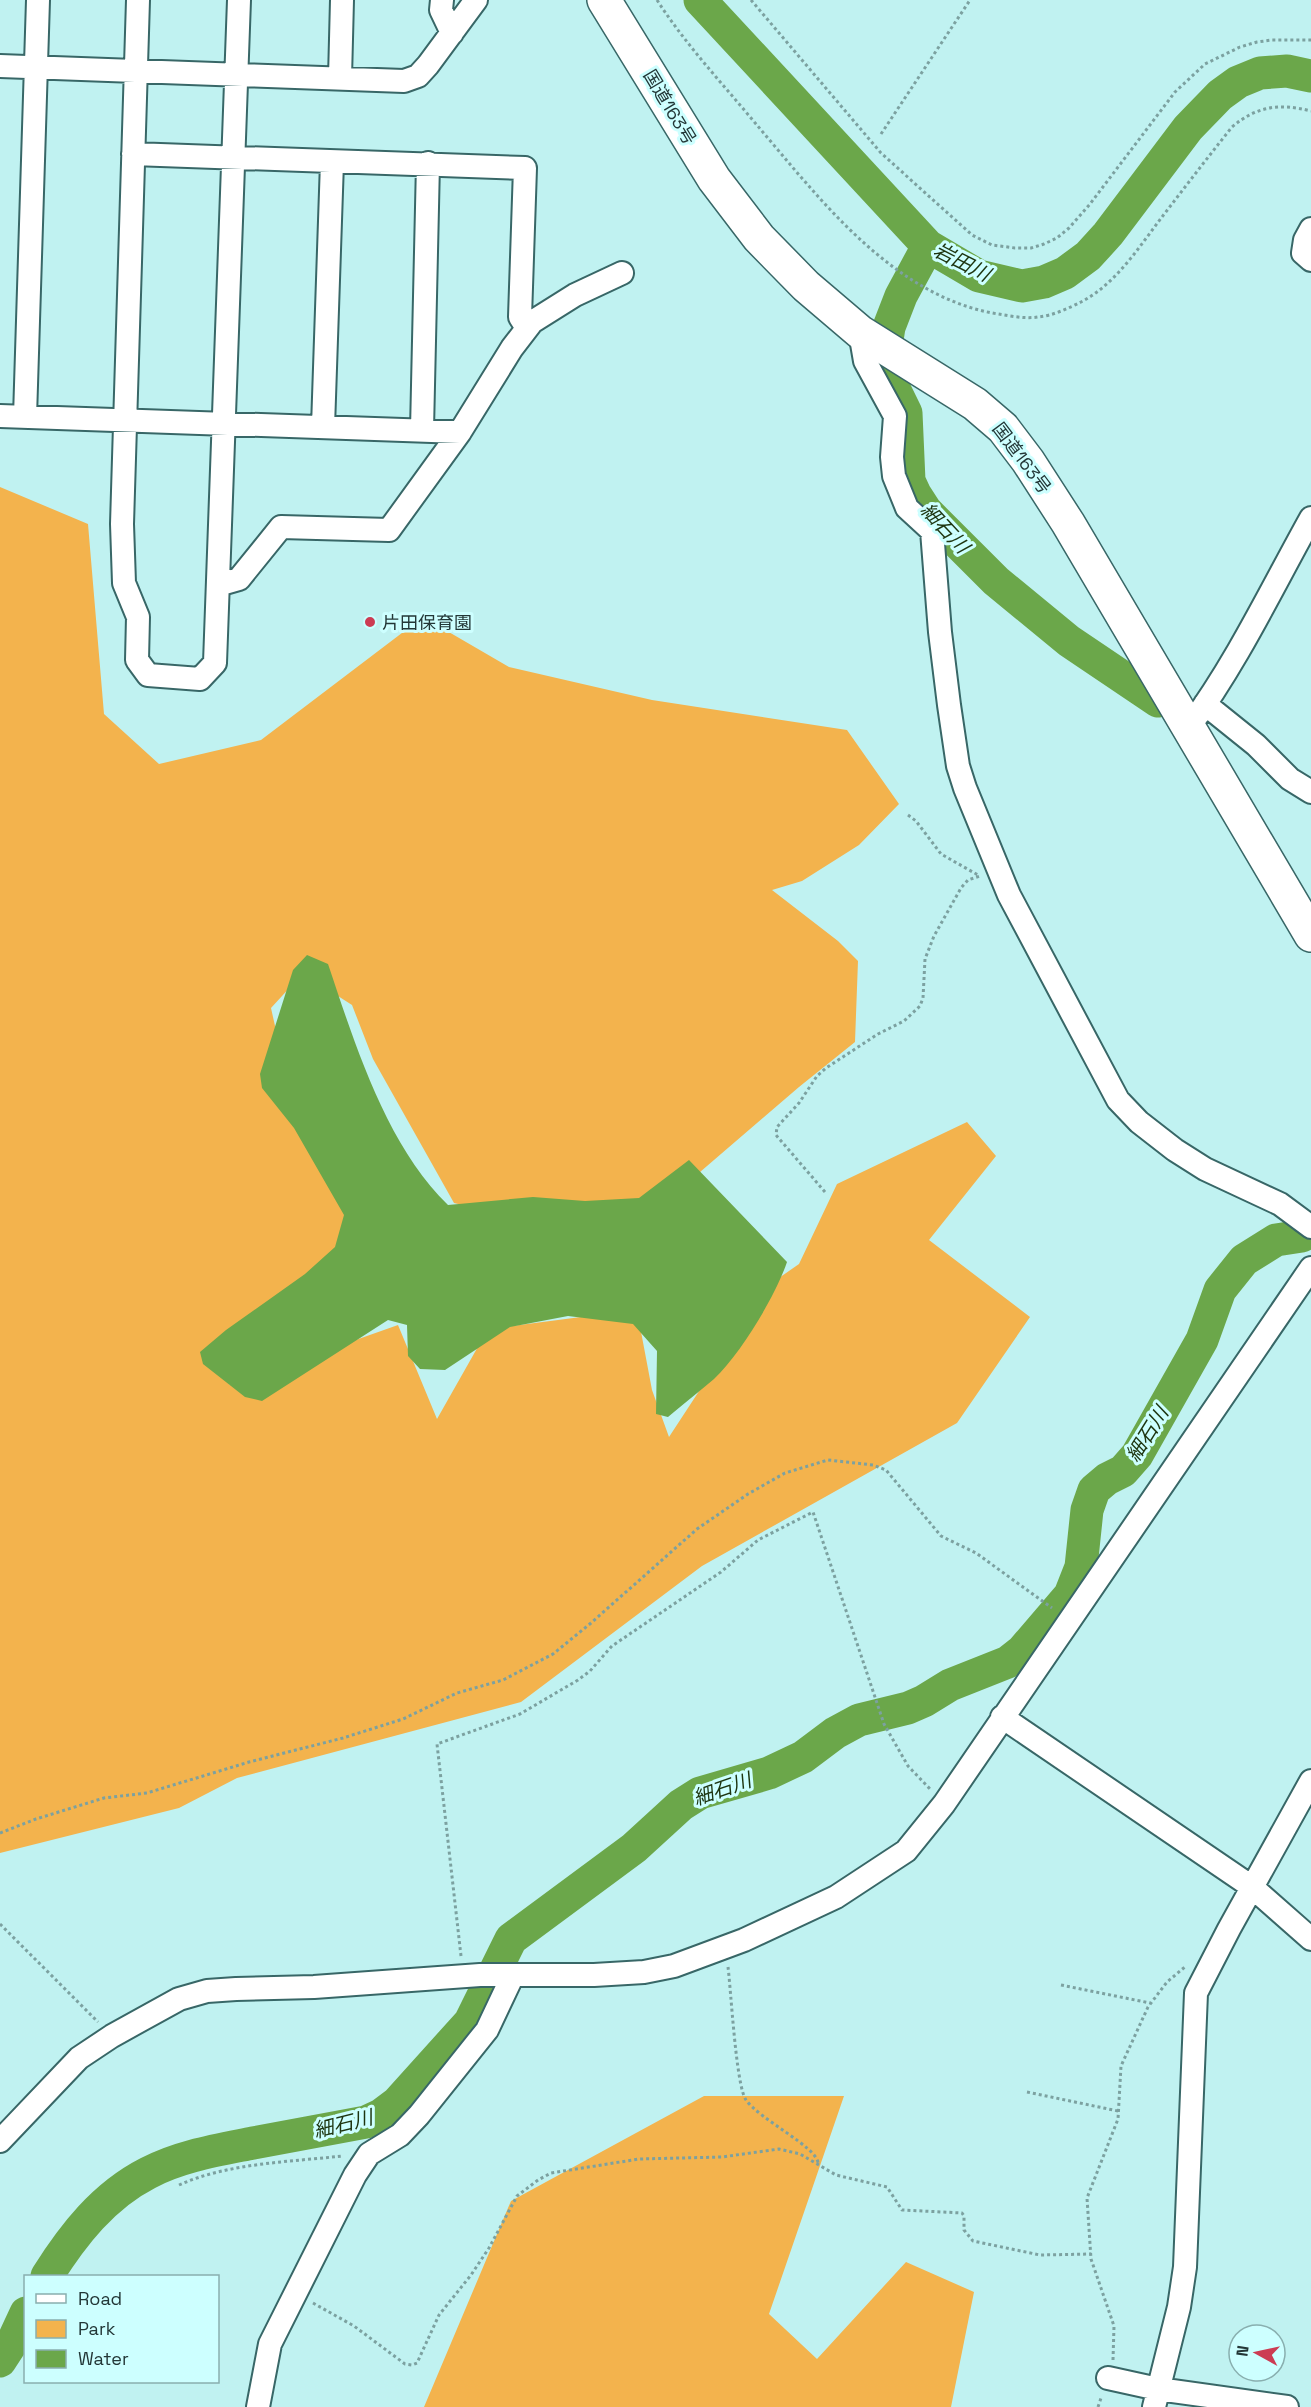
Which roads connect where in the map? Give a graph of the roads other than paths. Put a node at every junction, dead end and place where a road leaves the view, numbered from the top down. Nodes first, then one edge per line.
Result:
1 (38, 0) edge
2 (138, 0) edge
3 (239, 0) edge
4 (342, 0) edge
5 (442, 0) edge
6 (476, 0) edge
7 (604, 0) edge
8 (452, 33) junction
9 (0, 66) edge
10 (36, 67) junction
11 (136, 71) junction
12 (237, 74) junction
13 (340, 78) junction
14 (133, 154) junction
15 (234, 158) junction
16 (332, 162) junction
17 (428, 163) junction
18 (1311, 229) edge
19 (1311, 260) edge
20 (622, 273) dead end
21 (527, 328) junction
22 (866, 336) junction
23 (0, 416) edge
24 (26, 417) junction
25 (125, 420) junction
26 (224, 424) junction
27 (323, 427) junction
28 (422, 430) junction
29 (460, 432) junction
30 (1311, 518) edge
31 (218, 585) junction
32 (1197, 716) junction
33 (1311, 792) edge
34 (1311, 935) edge
35 (1307, 1224) edge
36 (1311, 1268) edge
37 (1002, 1717) junction
38 (1311, 1780) edge
39 (1252, 1887) junction
40 (1311, 1939) edge
41 (509, 1975) junction
42 (0, 2141) edge
43 (1108, 2378) road end
44 (1156, 2398) edge
45 (258, 2407) edge
46 (1287, 2407) edge

1 - 10 street
2 - 11 street
3 - 12 street
4 - 13 street
5 - 8 street
6 - 8 street
7 - 22 highway, 国道163号
8 - 13 street
9 - 10 street
10 - 11 street
10 - 24 street
11 - 12 street
11 - 14 street
12 - 13 street
12 - 15 street
14 - 15 street
14 - 25 street
15 - 16 street
15 - 26 street
16 - 17 street
16 - 27 street
17 - 21 street
17 - 28 street
18 - 19 street
20 - 21 street
21 - 29 street
22 - 32 highway, 国道163号
22 - 35 street
23 - 24 street
24 - 25 street
25 - 26 street
25 - 31 street
26 - 27 street
26 - 31 street
27 - 28 street
28 - 29 street
29 - 31 street
30 - 32 street
32 - 33 street
32 - 34 highway, 国道163号
36 - 37 street
37 - 39 street
37 - 41 street
38 - 39 street
39 - 40 street
39 - 44 street
41 - 42 street
41 - 45 street
43 - 44 street
44 - 46 street

